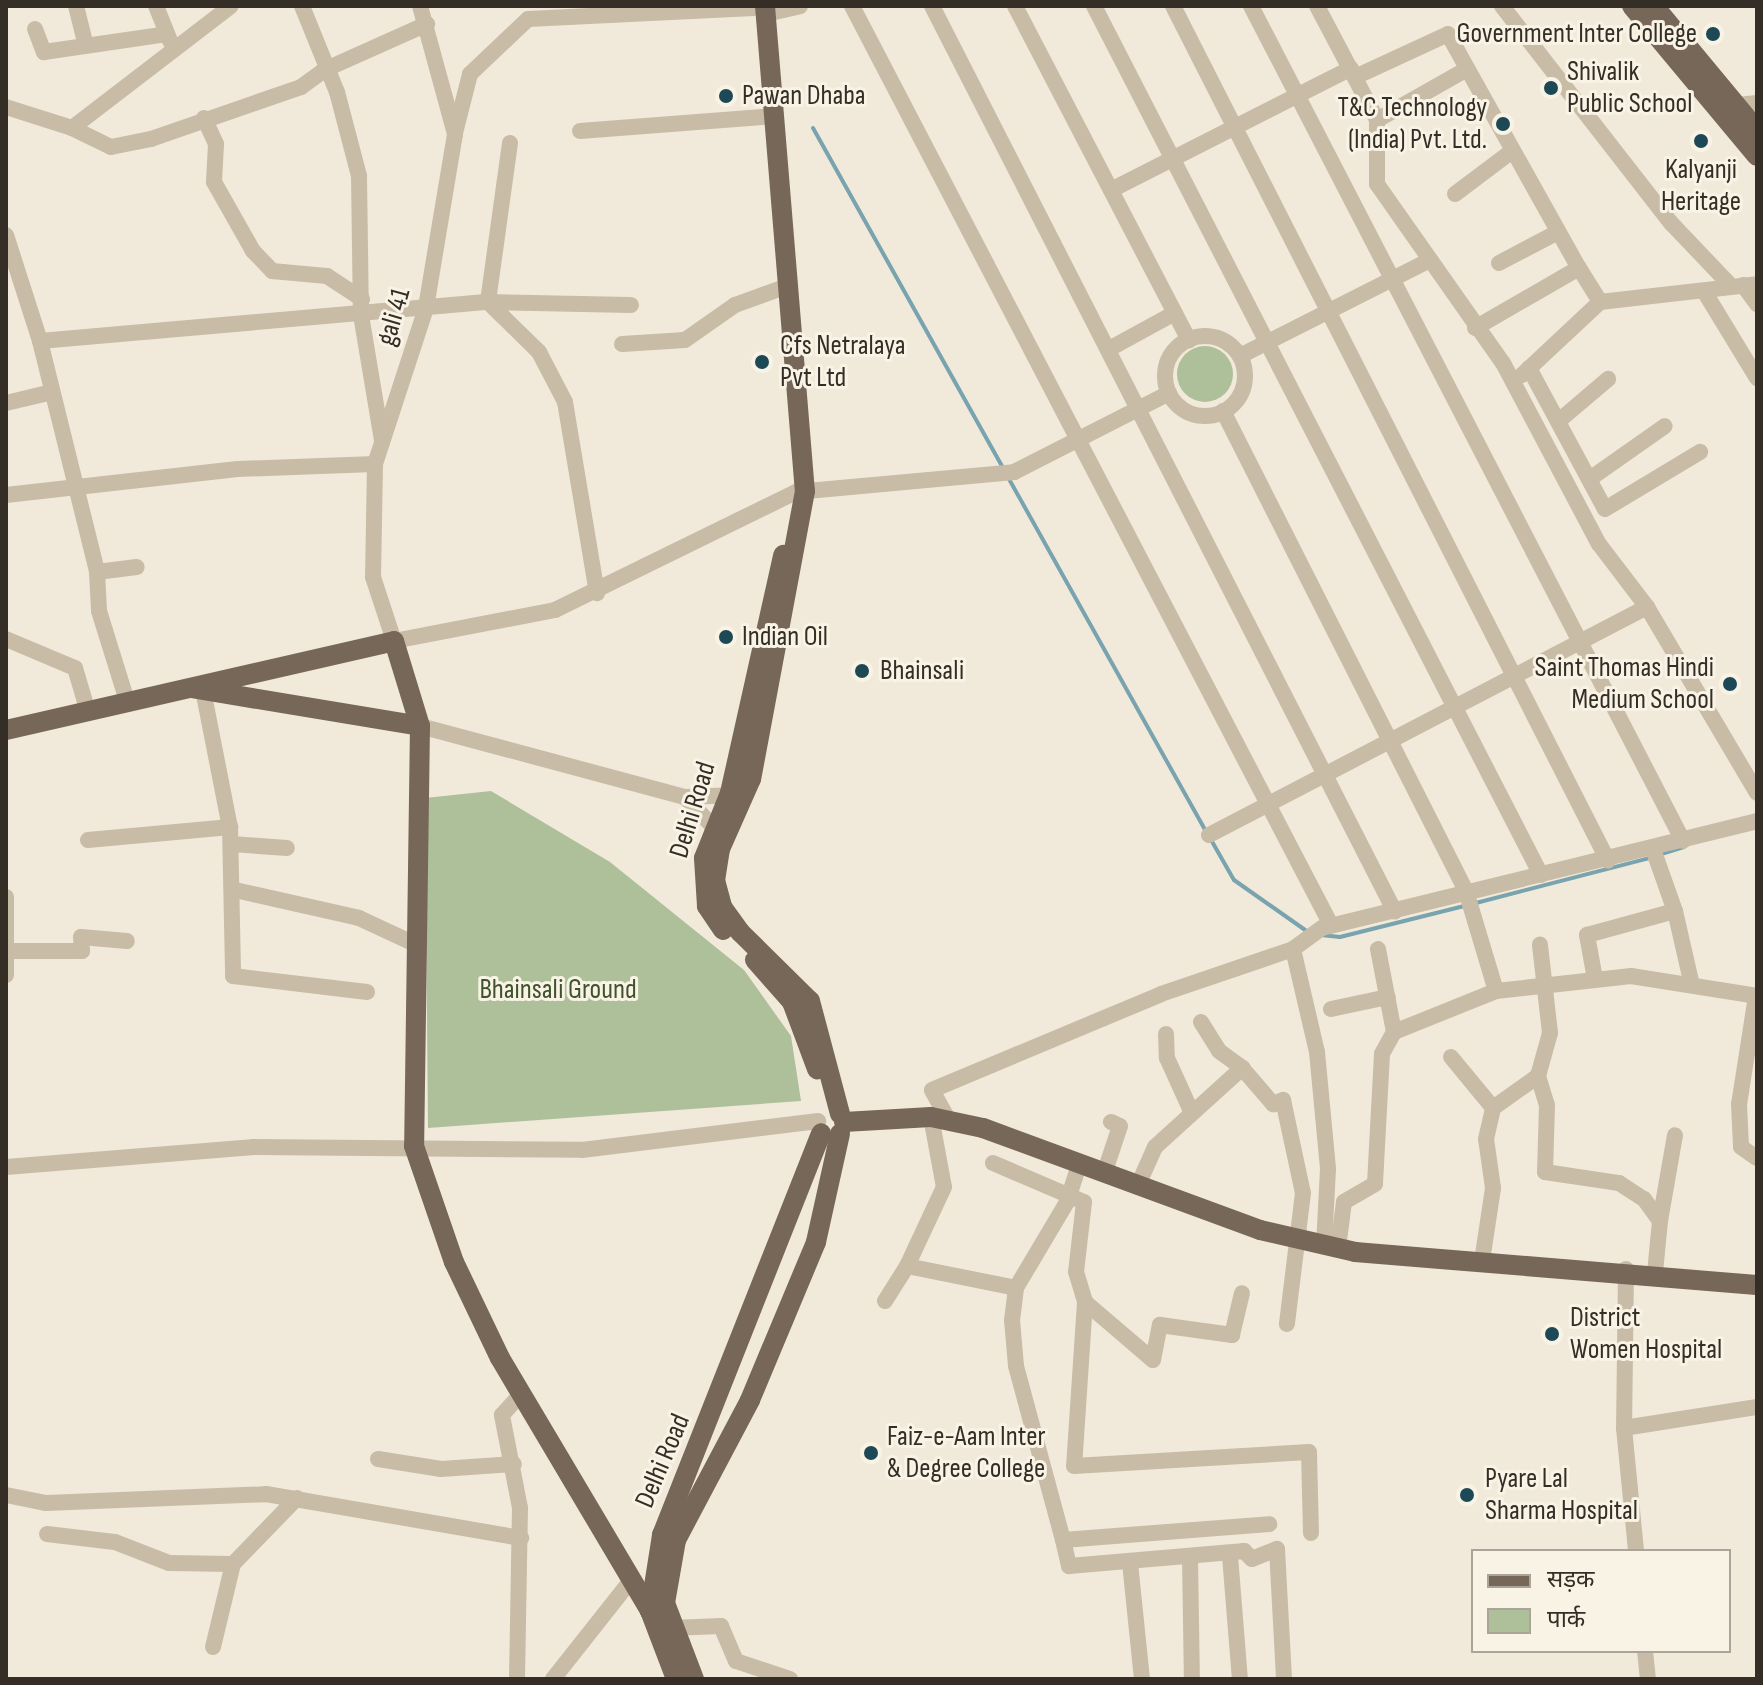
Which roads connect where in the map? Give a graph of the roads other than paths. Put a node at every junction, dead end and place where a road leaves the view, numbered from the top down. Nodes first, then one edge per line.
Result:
1 (76, 6) edge
2 (156, 6) edge
3 (231, 6) edge
4 (302, 6) edge
5 (420, 6) edge
6 (800, 6) edge
7 (852, 6) edge
8 (932, 6) edge
9 (1015, 6) edge
10 (1094, 6) edge
11 (1173, 6) edge
12 (1251, 6) edge
13 (1317, 6) edge
14 (1502, 6) edge
15 (1632, 6) edge
16 (1654, 6) edge
17 (760, 9) edge
18 (533, 12) edge
19 (427, 24) junction
20 (35, 29) dead end
21 (170, 42) junction
22 (86, 46) junction
23 (1467, 69) junction
24 (324, 70) junction
25 (1353, 72) junction
26 (1298, 97) junction
27 (1757, 103) edge
28 (1727, 106) junction
29 (6, 107) edge
30 (762, 117) junction
31 (204, 118) junction
32 (1377, 120) junction
33 (72, 128) junction
34 (1236, 130) junction
35 (1757, 130) edge
36 (580, 131) dead end
37 (455, 134) junction
38 (510, 143) dead end
39 (1511, 152) junction
40 (1757, 156) edge
41 (1173, 162) junction
42 (1111, 190) junction
43 (1455, 194) dead end
44 (1558, 232) junction
45 (6, 235) edge
46 (1430, 260) junction
47 (1499, 263) dead end
48 (1579, 268) junction
49 (1391, 279) junction
50 (1744, 285) edge
51 (779, 289) junction
52 (1704, 291) junction
53 (488, 302) junction
54 (1600, 302) junction
55 (1757, 304) edge
56 (631, 305) dead end
57 (361, 307) junction
58 (426, 308) junction
59 (1328, 312) junction
60 (1175, 313) junction
61 (1475, 328) junction
62 (1189, 340) junction
63 (40, 341) junction
64 (1268, 342) junction
65 (622, 344) dead end
66 (1109, 349) junction
67 (1240, 356) junction
68 (1529, 368) junction
69 (1757, 378) edge
70 (1608, 379) dead end
71 (1513, 383) junction
72 (52, 392) junction
73 (1169, 393) junction
74 (6, 403) edge
75 (1139, 408) junction
76 (1223, 411) junction
77 (1561, 419) junction
78 (1665, 426) dead end
79 (1081, 438) junction
80 (383, 446) junction
81 (1700, 452) dead end
82 (375, 464) junction
83 (1591, 478) junction
84 (75, 491) junction
85 (800, 492) junction
86 (6, 495) edge
87 (137, 567) dead end
88 (97, 572) junction
89 (597, 593) junction
90 (1647, 607) junction
91 (6, 639) edge
92 (394, 641) junction
93 (1579, 642) junction
94 (1518, 673) junction
95 (181, 686) junction
96 (203, 690) junction
97 (128, 704) junction
98 (1454, 707) junction
99 (88, 712) junction
100 (420, 726) junction
101 (6, 730) edge
102 (1390, 740) junction
103 (1325, 772) junction
104 (1757, 793) edge
105 (736, 795) junction
106 (685, 797) junction
107 (1267, 801) junction
108 (1755, 828) edge
109 (718, 834) junction
110 (1209, 835) dead end
111 (231, 836) junction
112 (88, 840) dead end
113 (1683, 841) junction
114 (287, 848) dead end
115 (1653, 849) junction
116 (1608, 861) junction
117 (1541, 875) junction
118 (235, 890) junction
119 (1466, 891) junction
120 (6, 897) edge
121 (1675, 911) junction
122 (1395, 912) junction
123 (1326, 926) junction
124 (127, 941) dead end
125 (417, 945) junction
126 (1540, 945) dead end
127 (1299, 946) junction
128 (1378, 949) dead end
129 (7, 951) edge
130 (6, 975) edge
131 (1595, 979) junction
132 (1691, 981) junction
133 (1548, 984) junction
134 (1496, 991) junction
135 (367, 992) dead end
136 (1756, 996) edge
137 (1388, 997) junction
138 (1331, 1009) dead end
139 (1201, 1022) dead end
140 (1394, 1032) junction
141 (1166, 1034) dead end
142 (1451, 1057) dead end
143 (1242, 1068) junction
144 (1538, 1076) junction
145 (1739, 1104) junction
146 (1757, 1106) edge
147 (1493, 1108) junction
148 (1192, 1113) junction
149 (940, 1119) junction
150 (832, 1122) junction
151 (1111, 1122) dead end
152 (1675, 1135) dead end
153 (414, 1146) junction
154 (1757, 1158) edge
155 (1080, 1162) junction
156 (993, 1163) dead end
157 (6, 1167) edge
158 (1105, 1171) junction
159 (1139, 1183) junction
160 (1069, 1194) junction
161 (1660, 1221) junction
162 (1299, 1239) junction
163 (1331, 1247) junction
164 (1482, 1261) junction
165 (907, 1266) junction
166 (1626, 1269) junction
167 (1655, 1273) junction
168 (1757, 1285) edge
169 (1016, 1288) junction
170 (1242, 1293) dead end
171 (885, 1301) dead end
172 (1085, 1302) junction
173 (1287, 1324) dead end
174 (521, 1394) junction
175 (1757, 1407) edge
176 (1624, 1428) junction
177 (378, 1459) dead end
178 (514, 1464) junction
179 (6, 1495) edge
180 (297, 1498) junction
181 (1269, 1524) dead end
182 (1311, 1533) dead end
183 (47, 1534) dead end
184 (521, 1538) junction
185 (1063, 1540) junction
186 (1636, 1549) edge
187 (1230, 1556) junction
188 (1190, 1558) junction
189 (1130, 1563) junction
190 (233, 1564) junction
191 (632, 1579) junction
192 (658, 1607) junction
193 (671, 1628) junction
194 (213, 1647) dead end
195 (1645, 1653) edge
196 (517, 1679) edge
197 (553, 1679) edge
198 (676, 1679) edge
199 (694, 1679) edge
200 (790, 1679) edge
201 (1142, 1679) edge
202 (1192, 1679) edge
203 (1240, 1679) edge
204 (1284, 1679) edge
205 (1648, 1679) edge

1 - 22 street
2 - 21 street
3 - 21 street
4 - 24 street
5 - 19 street, gali 41
6 - 17 street
7 - 79 street
8 - 66 street
9 - 42 street
10 - 41 street
11 - 34 street
12 - 26 street
13 - 25 street
14 - 50 street
15 - 28 main road
16 - 28 main road
17 - 18 street
17 - 30 main road
17 - 85 main road
18 - 37 street
19 - 24 street
19 - 37 street, gali 41
20 - 22 street
21 - 22 street
21 - 33 street
23 - 25 street
23 - 32 street
23 - 39 street
24 - 31 street
24 - 57 street
25 - 26 street
25 - 32 street
26 - 34 street
26 - 49 street
27 - 28 street
28 - 35 main road
28 - 40 main road
29 - 33 street
30 - 36 street
30 - 51 main road
31 - 33 street
31 - 57 street
32 - 46 street
34 - 41 street
34 - 59 street
37 - 58 street, gali 41
38 - 53 street
39 - 43 street
39 - 44 street
41 - 42 street
41 - 64 street
42 - 60 street
44 - 47 street
44 - 48 street
45 - 63 street
46 - 49 street
46 - 61 street
48 - 54 street
48 - 61 street
49 - 59 street
49 - 93 street
50 - 52 street
50 - 55 street
51 - 65 street
51 - 85 main road
52 - 54 street
52 - 69 street
53 - 56 street
53 - 58 street
53 - 89 street
54 - 68 street
57 - 58 street
57 - 63 street
57 - 80 street
58 - 80 street, gali 41
59 - 64 street
59 - 94 street
60 - 62 street
60 - 66 street
61 - 71 street
62 - 67 street
62 - 73 street
63 - 72 street
64 - 67 street
64 - 98 street
66 - 75 street
67 - 76 street
68 - 71 street
68 - 77 street
70 - 77 street
71 - 90 street
72 - 74 street
72 - 84 street
73 - 75 street
73 - 76 street
75 - 79 street
75 - 103 street
76 - 102 street
77 - 83 street
78 - 83 street
79 - 85 street
79 - 107 street
80 - 82 street, gali 41
81 - 83 street
82 - 84 street
82 - 92 street, gali 41
84 - 86 street
84 - 88 street
85 - 89 street
85 - 105 main road, Delhi Road
87 - 88 street
88 - 97 street
89 - 92 street
90 - 93 street
90 - 104 street
91 - 99 street
92 - 95 main road
92 - 100 main road
93 - 94 street
93 - 113 street
94 - 98 street
94 - 116 street
95 - 96 main road
95 - 97 main road
96 - 100 main road
96 - 111 street
97 - 99 main road
98 - 102 street
98 - 117 street
99 - 101 main road
100 - 106 street
100 - 125 main road
102 - 103 street
102 - 119 street
103 - 107 street
103 - 122 street
105 - 106 street
105 - 109 main road, Delhi Road
106 - 109 street
107 - 110 street
107 - 123 street
108 - 113 street
109 - 150 main road, Delhi Road
111 - 112 street
111 - 114 street
111 - 118 street
113 - 115 street
115 - 116 street
115 - 121 street
116 - 117 street
117 - 119 street
118 - 125 street
118 - 135 street
119 - 122 street
119 - 134 street
120 - 129 street
121 - 131 street
121 - 132 street
122 - 123 street
123 - 127 street
124 - 129 street
125 - 153 main road
126 - 133 street
127 - 149 street
127 - 163 street
128 - 137 street
129 - 130 street
131 - 132 street
131 - 133 street
132 - 136 street
133 - 134 street
133 - 144 street
134 - 140 street
136 - 145 street
137 - 138 street
137 - 140 street
139 - 143 street
140 - 163 street
141 - 148 street
142 - 147 street
143 - 148 street
143 - 162 street
144 - 147 street
144 - 161 street
145 - 146 street
145 - 154 street
147 - 164 street
148 - 159 street
149 - 150 main road
149 - 155 main road
149 - 165 street
150 - 153 street
150 - 192 main road, Delhi Road
150 - 192 main road
151 - 158 street
152 - 161 street
153 - 157 street
153 - 174 main road
155 - 158 main road
155 - 160 street
156 - 160 street
158 - 159 main road
159 - 162 main road
160 - 169 street
160 - 172 street
161 - 167 street
162 - 163 main road
162 - 173 street
163 - 164 main road
164 - 166 main road
165 - 169 street
165 - 171 street
166 - 167 main road
166 - 176 street
167 - 168 main road
169 - 185 street
170 - 172 street
172 - 182 street
174 - 178 street
174 - 191 main road
175 - 176 street
176 - 186 street
177 - 178 street
178 - 184 street
179 - 180 street
180 - 184 street
180 - 190 street
181 - 185 street
183 - 190 street
184 - 196 street
185 - 189 street
187 - 188 street
187 - 203 street
187 - 204 street
188 - 189 street
188 - 202 street
189 - 201 street
190 - 194 street
191 - 192 main road
191 - 197 street
192 - 193 main road
192 - 198 main road, Delhi Road
193 - 199 main road
193 - 200 street
195 - 205 street

